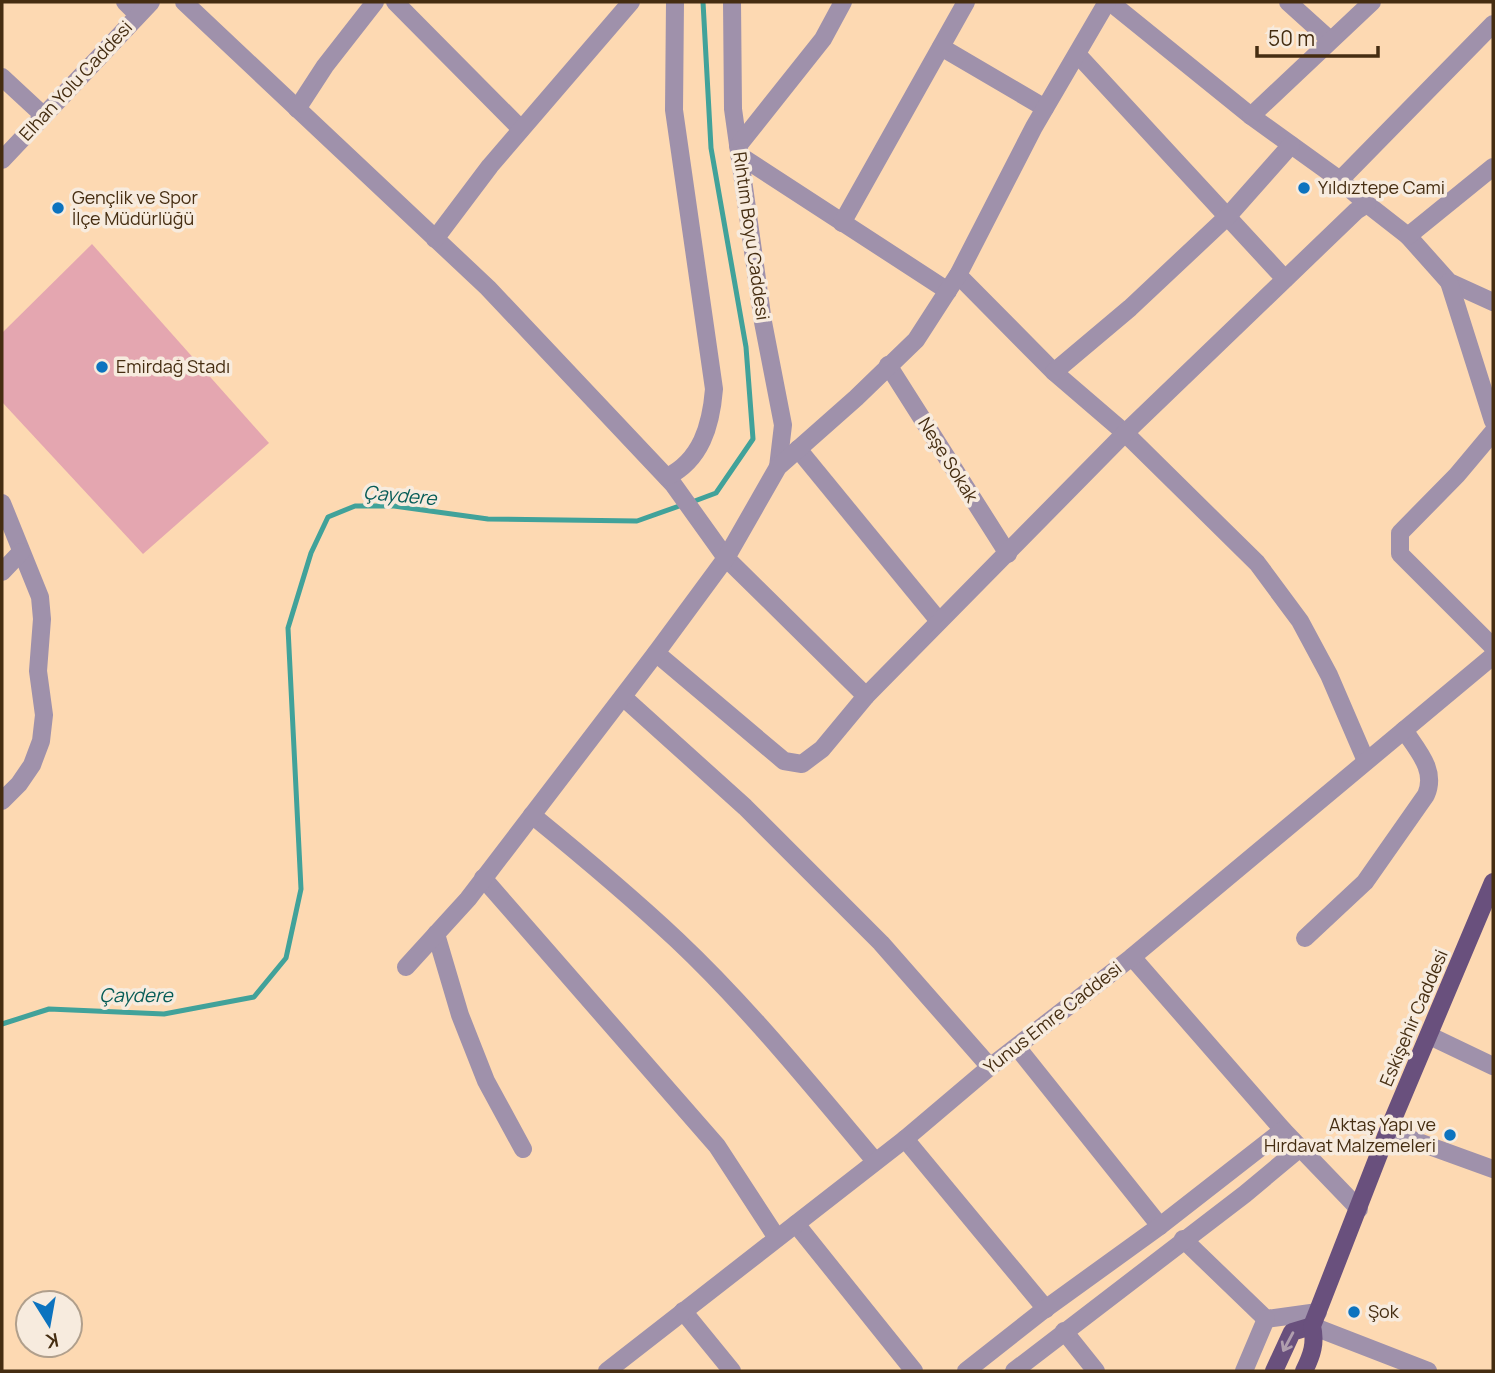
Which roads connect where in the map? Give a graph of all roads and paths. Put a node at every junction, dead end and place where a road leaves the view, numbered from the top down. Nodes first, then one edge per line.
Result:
1 (125, 2) edge
2 (151, 2) edge
3 (184, 2) edge
4 (375, 2) edge
5 (395, 2) edge
6 (631, 2) edge
7 (675, 2) edge
8 (732, 2) edge
9 (843, 2) edge
10 (966, 2) edge
11 (1109, 2) edge
12 (1287, 2) edge
13 (1372, 2) edge
14 (138, 15) junction
15 (1493, 24) edge
16 (1331, 40) junction
17 (941, 47) junction
18 (1078, 55) junction
19 (2, 77) edge
20 (1045, 108) junction
21 (297, 109) junction
22 (44, 116) junction
23 (1251, 116) junction
24 (521, 129) junction
25 (1291, 145) junction
26 (738, 150) junction
27 (2, 160) edge
28 (1493, 166) edge
29 (1340, 180) junction
30 (1367, 204) junction
31 (1228, 216) junction
32 (842, 223) junction
33 (1408, 236) junction
34 (435, 239) junction
35 (958, 275) junction
36 (1285, 279) junction
37 (1448, 282) junction
38 (948, 291) junction
39 (1491, 298) edge
40 (888, 365) junction
41 (1054, 372) junction
42 (1493, 421) edge
43 (1493, 432) edge
44 (1125, 433) junction
45 (798, 449) junction
46 (778, 467) junction
47 (670, 481) junction
48 (2, 503) edge
49 (8, 533) edge
50 (21, 552) junction
51 (1008, 554) junction
52 (726, 558) junction
53 (2, 572) edge
54 (939, 621) junction
55 (1493, 647) edge
56 (656, 653) junction
57 (1493, 656) edge
58 (866, 696) junction
59 (623, 697) junction
60 (1404, 730) junction
61 (1366, 761) junction
62 (2, 801) edge
63 (532, 815) junction
64 (483, 878) junction
65 (1493, 882) edge
66 (1487, 915) edge
67 (436, 934) junction
68 (1305, 939) dead end
69 (1132, 957) junction
70 (406, 967) dead end
71 (1430, 1037) junction
72 (1017, 1048) junction
73 (1493, 1066) edge
74 (990, 1067) junction
75 (1283, 1129) junction
76 (1388, 1131) junction
77 (905, 1139) junction
78 (1300, 1148) junction
79 (523, 1149) dead end
80 (875, 1161) junction
81 (1493, 1169) edge
82 (1359, 1209) junction
83 (796, 1224) junction
84 (1160, 1226) junction
85 (776, 1238) junction
86 (1183, 1240) junction
87 (1046, 1309) junction
88 (683, 1311) junction
89 (1266, 1318) junction
90 (1315, 1319) junction
91 (1064, 1331) junction
92 (607, 1371) edge
93 (732, 1371) edge
94 (914, 1371) edge
95 (966, 1371) edge
96 (1014, 1371) edge
97 (1096, 1371) edge
98 (1244, 1371) edge
99 (1275, 1371) edge
100 (1304, 1371) edge
101 (1428, 1371) edge

1 - 14 street
2 - 14 street, Elhan Yolu Caddesi
3 - 21 street
4 - 21 street
5 - 24 street
6 - 24 street
7 - 47 street
8 - 26 street, Rıhtım Boyu Caddesi
9 - 26 street
10 - 17 street
11 - 18 street
11 - 23 street
12 - 16 street
13 - 16 street
14 - 22 street, Elhan Yolu Caddesi
15 - 29 street
16 - 23 street
17 - 20 street
17 - 32 street
18 - 20 street
18 - 31 street
19 - 22 street
20 - 35 street
21 - 34 street
22 - 27 street, Elhan Yolu Caddesi
23 - 25 street
24 - 34 street
25 - 29 street
25 - 31 street
26 - 32 street
26 - 46 street, Rıhtım Boyu Caddesi
28 - 33 street
29 - 30 street
30 - 33 street
30 - 36 street
31 - 36 street
31 - 41 street
32 - 38 street
33 - 37 street
34 - 47 street
35 - 38 street
35 - 41 street
36 - 44 street
37 - 39 street
37 - 42 street
38 - 40 street
40 - 45 street
40 - 51 street, Neşe Sokak
41 - 44 street
43 - 55 street
44 - 51 street
44 - 61 street
45 - 46 street
45 - 54 street
46 - 52 street
47 - 52 street
48 - 49 street
49 - 50 street
50 - 53 street
50 - 62 street
51 - 54 street
52 - 56 street
52 - 58 street
54 - 58 street
56 - 58 street
56 - 59 street
57 - 60 street, Yunus Emre Caddesi
59 - 63 street
59 - 74 street
60 - 61 street, Yunus Emre Caddesi
60 - 68 street
61 - 69 street, Yunus Emre Caddesi
63 - 64 street
63 - 80 street
64 - 67 street
64 - 85 street
65 - 66 main road, Eskişehir Caddesi
66 - 71 main road, Eskişehir Caddesi
67 - 70 street
67 - 79 street
69 - 72 street, Yunus Emre Caddesi
69 - 75 street
71 - 73 street
71 - 76 main road, Eskişehir Caddesi
72 - 74 street, Yunus Emre Caddesi
72 - 84 street
74 - 77 street, Yunus Emre Caddesi
75 - 78 street
75 - 84 street
76 - 81 street
76 - 82 main road, Eskişehir Caddesi
77 - 80 street, Yunus Emre Caddesi
77 - 87 street
78 - 82 street
78 - 86 street
80 - 83 street, Yunus Emre Caddesi
82 - 90 main road, Eskişehir Caddesi
83 - 85 street, Yunus Emre Caddesi
83 - 94 street
84 - 87 street
85 - 88 street, Yunus Emre Caddesi
86 - 89 street
86 - 91 street
87 - 95 street
88 - 92 street, Yunus Emre Caddesi
88 - 93 street
89 - 90 street
89 - 98 street
90 -> 99 main road
90 - 100 main road, Eskişehir Caddesi
90 - 101 street
91 - 96 street
91 - 97 street

